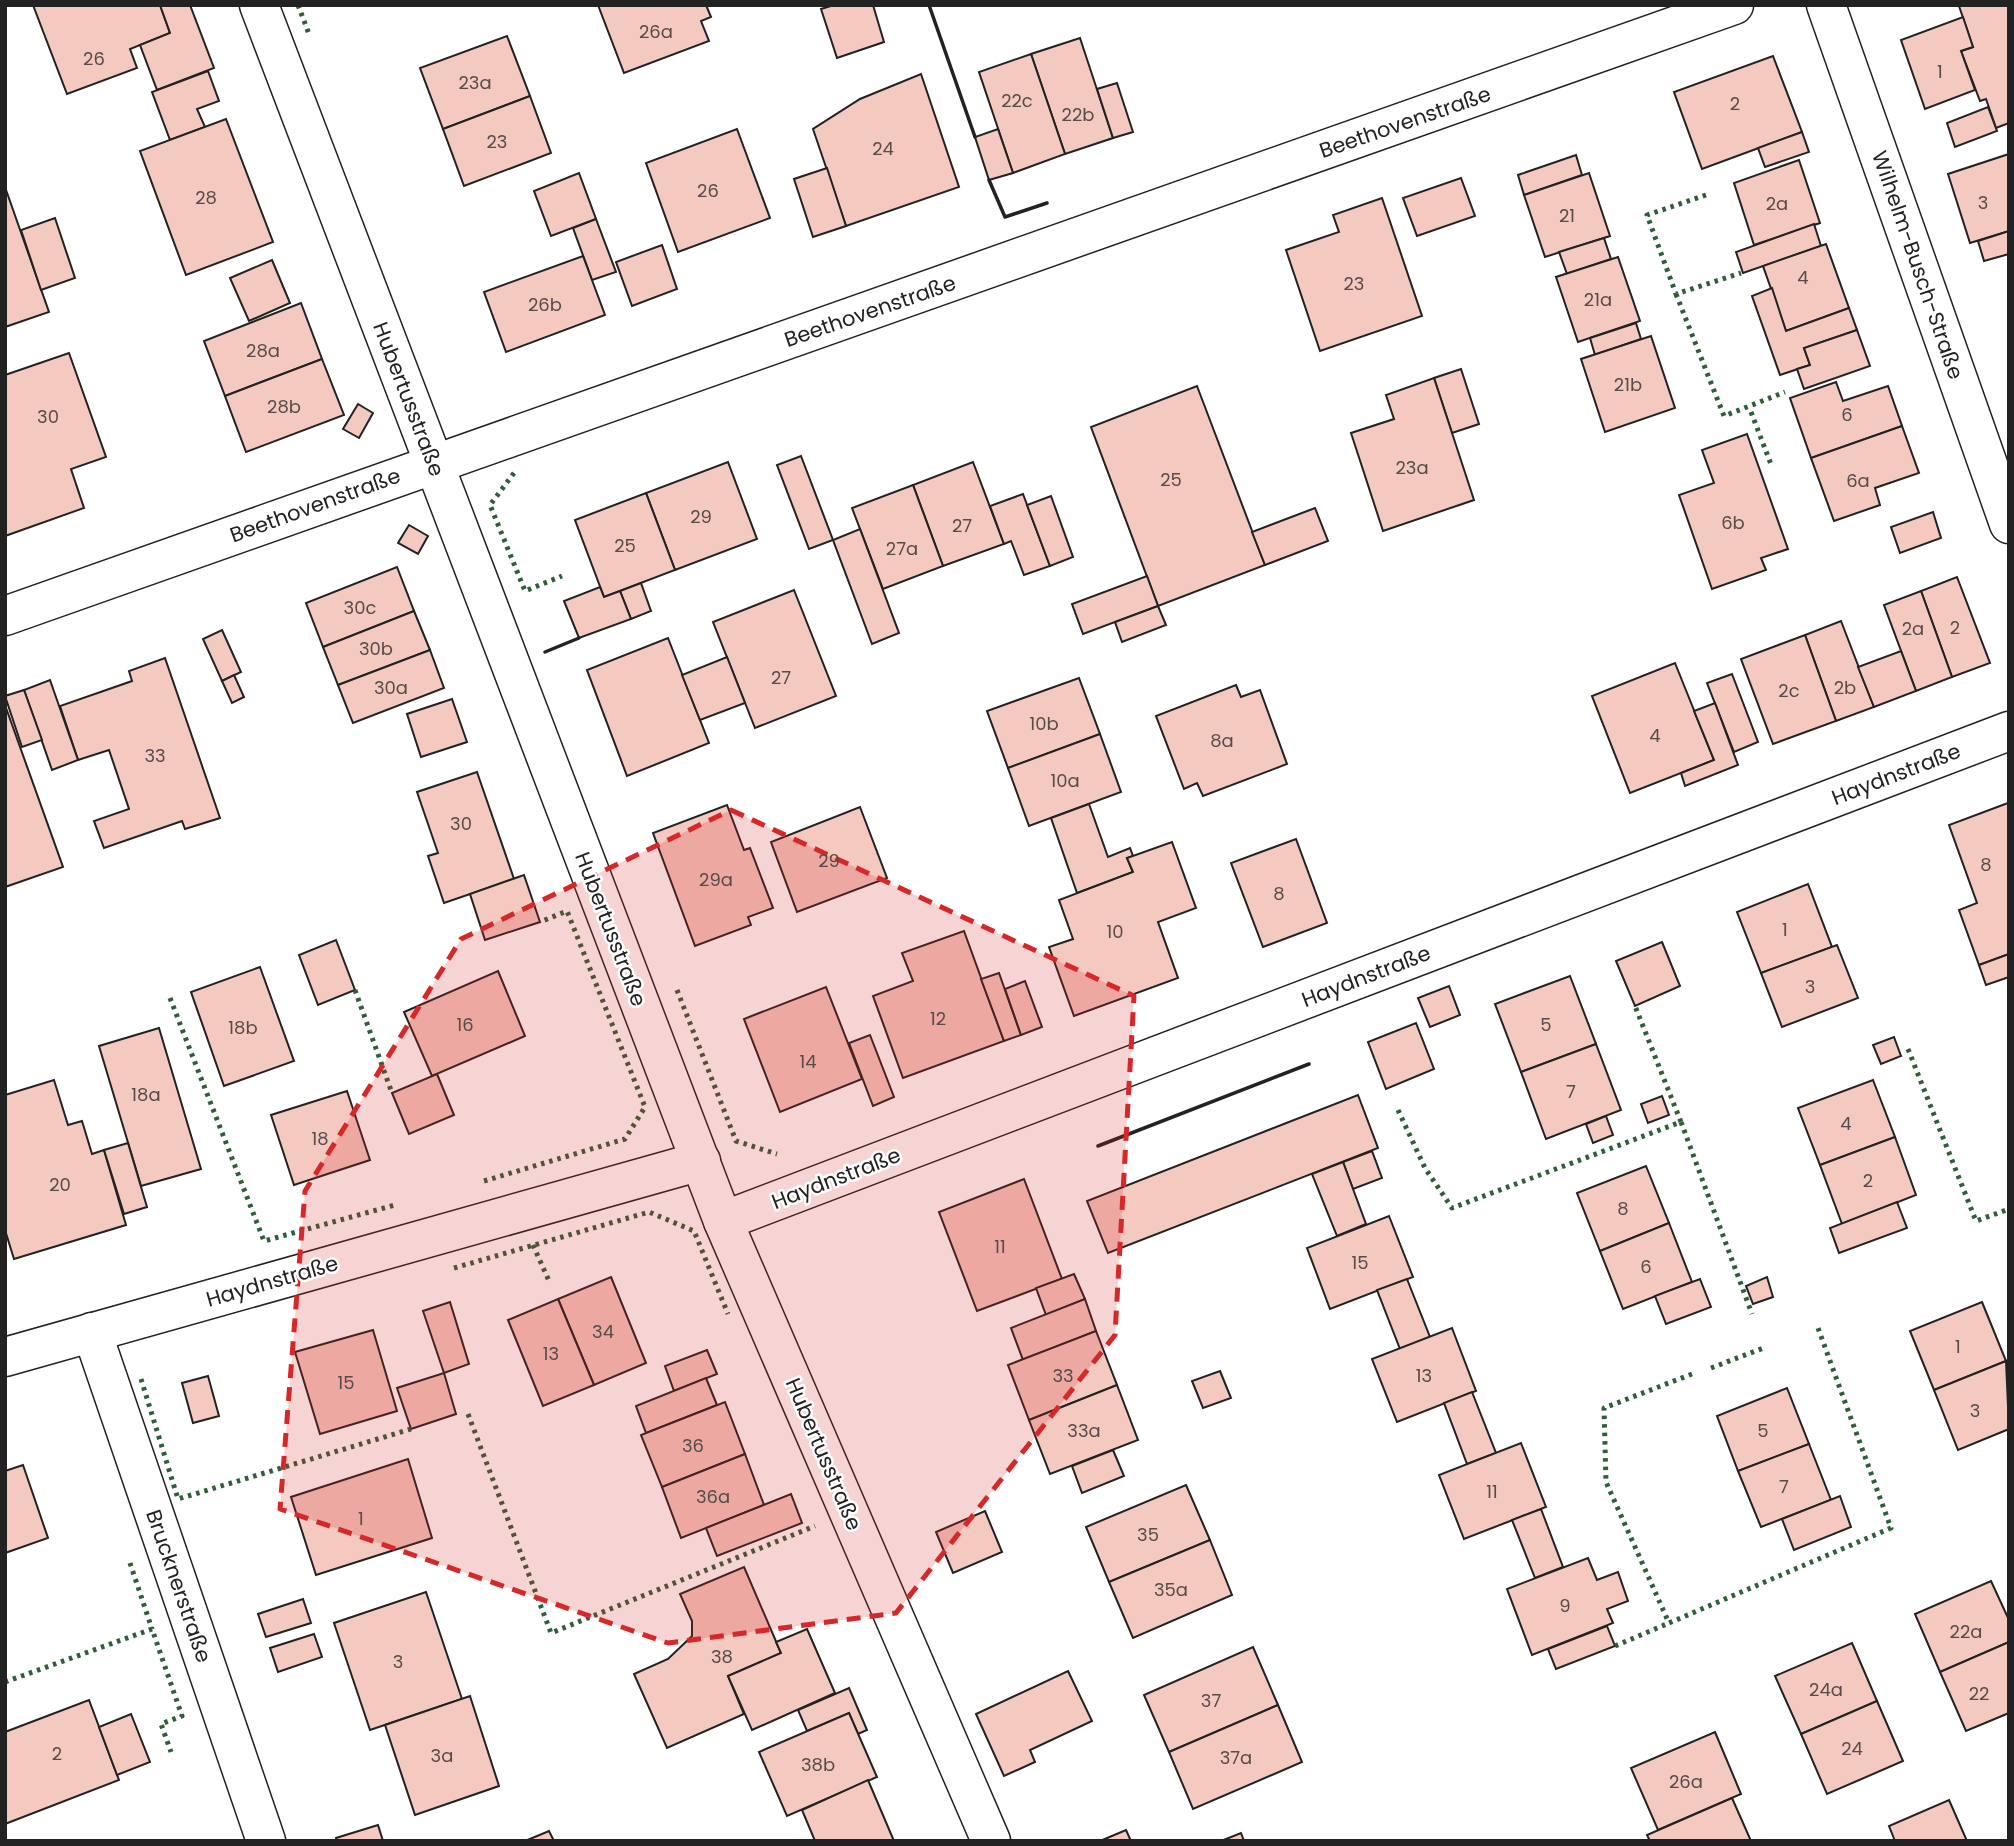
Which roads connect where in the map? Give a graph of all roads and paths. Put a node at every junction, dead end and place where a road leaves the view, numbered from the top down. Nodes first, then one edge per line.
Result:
1 (258, 5) edge
2 (1734, 5) edge
3 (1826, 5) edge
4 (433, 463) junction
5 (2009, 524) edge
6 (5, 616) edge
7 (2009, 731) edge
8 (701, 1161) junction
9 (723, 1221) junction
10 (92, 1332) junction
11 (5, 1357) edge
12 (267, 1841) edge
13 (991, 1841) edge

1 - 4 street, Hubertusstraße
2 - 4 street, Beethovenstraße
3 - 5 street, Wilhelm-Busch-Straße
4 - 6 street, Beethovenstraße
4 - 8 street, Hubertusstraße
7 - 9 street, Haydnstraße
8 - 9 street, Hubertusstraße
8 - 10 street, Haydnstraße
9 - 13 street, Hubertusstraße
10 - 11 street, Haydnstraße
10 - 12 street, Brucknerstraße

